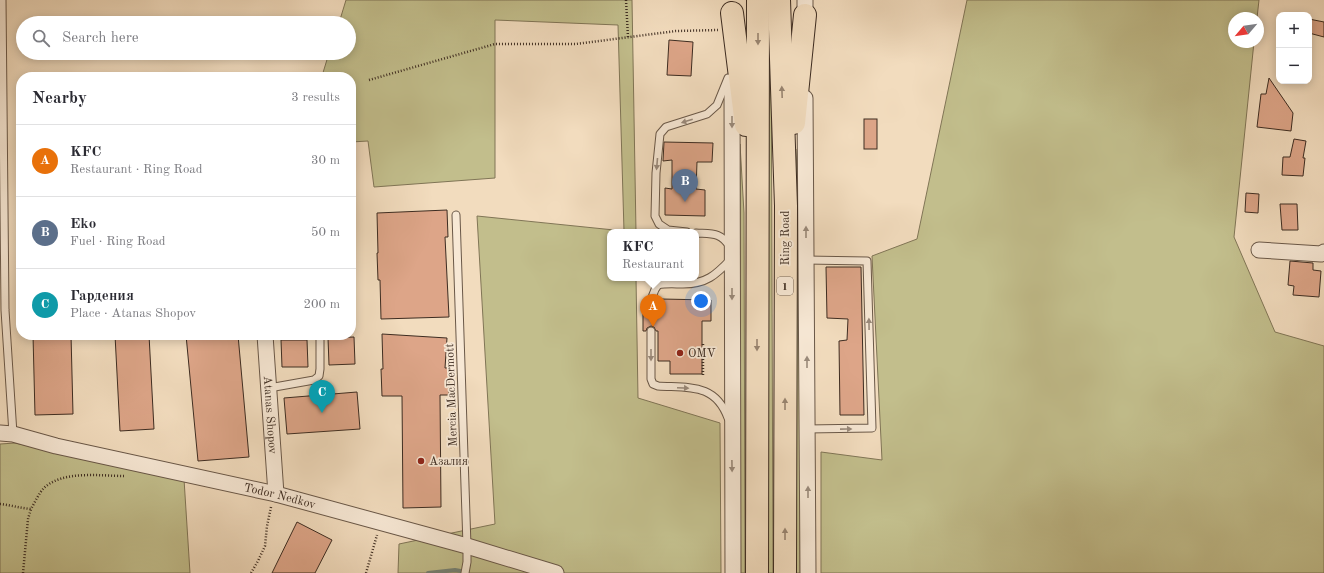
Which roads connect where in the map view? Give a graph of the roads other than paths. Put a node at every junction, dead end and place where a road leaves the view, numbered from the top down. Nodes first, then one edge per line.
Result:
1 (2, 0) edge
2 (758, 0) edge
3 (779, 0) edge
4 (805, 8) edge
5 (732, 14) edge
6 (732, 68) junction
7 (786, 206) junction
8 (456, 215) dead end
9 (757, 222) junction
10 (666, 229) edge
11 (699, 233) edge
12 (1259, 250) dead end
13 (1324, 252) edge
14 (732, 254) junction
15 (806, 260) junction
16 (651, 310) dead end
17 (651, 331) dead end
18 (265, 340) edge
19 (320, 340) edge
20 (269, 388) junction
21 (807, 429) junction
22 (7, 433) edge
23 (732, 438) junction
24 (276, 494) junction
25 (467, 546) junction
26 (465, 573) edge
27 (556, 573) edge
28 (733, 573) edge
29 (757, 573) edge
30 (785, 573) edge
31 (808, 573) edge

1 - 22 lane
2 -> 9 highway
7 -> 3 highway, Ring Road / 1
4 - 7 highway
15 -> 4 street
5 - 6 street
5 - 9 highway
6 -> 10 lane
6 -> 14 street
30 -> 7 highway, Ring Road / 1
8 - 25 lane, Mercia MаcDermott
9 -> 29 highway
11 - 14 lane
12 - 13 street
14 - 16 lane
14 -> 23 street
21 -> 15 street
21 -> 15 lane
17 -> 23 lane
18 - 20 street, Atanas Shopov
19 - 20 lane
20 - 24 street, Atanas Shopov
31 -> 21 street
22 - 24 street, Todor Nedkov
23 -> 28 street
24 - 25 street, Todor Nedkov
25 - 26 lane, Mercia MаcDermott
25 - 27 street, Todor Nedkov

